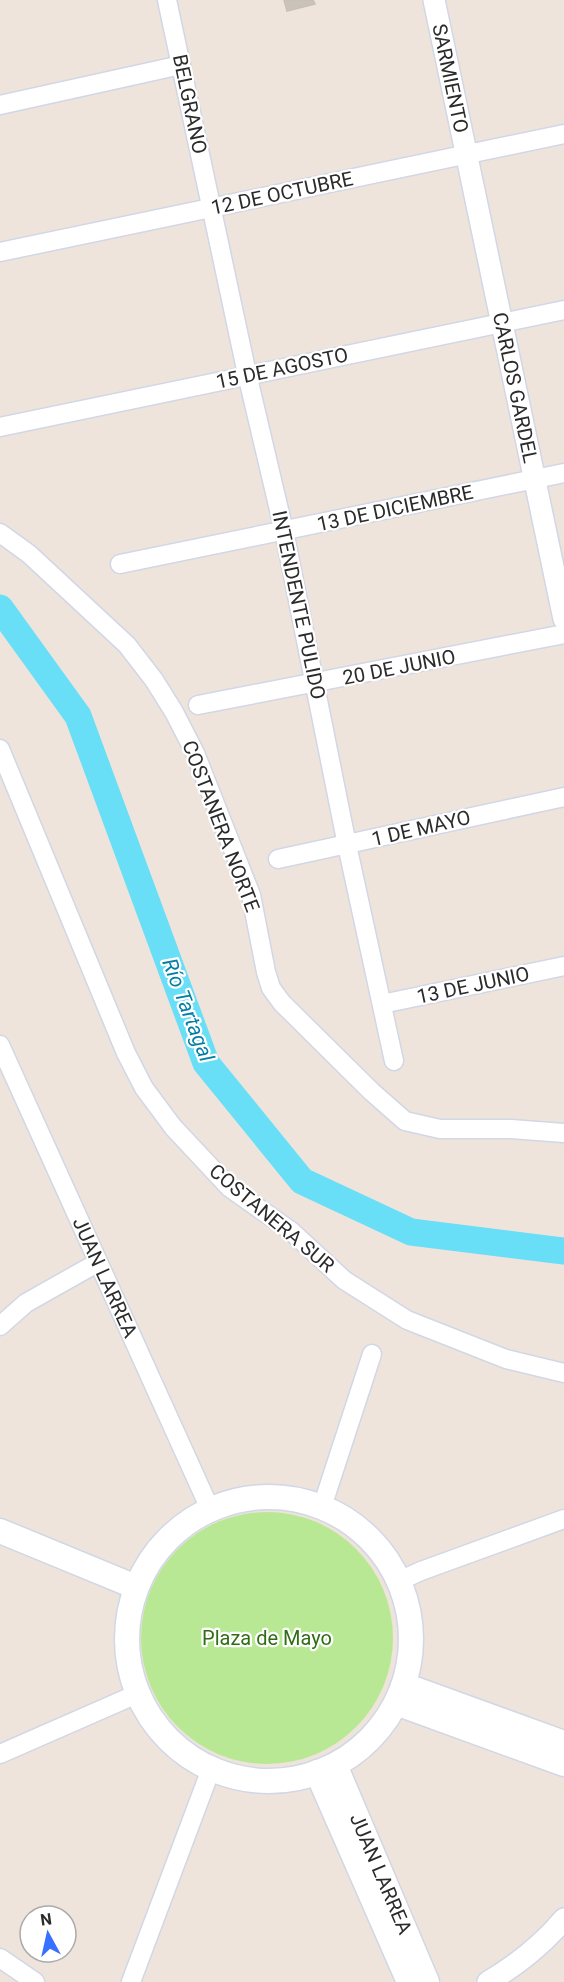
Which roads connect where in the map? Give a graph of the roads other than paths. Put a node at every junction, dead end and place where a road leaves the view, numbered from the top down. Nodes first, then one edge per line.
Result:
1 (167, 0) edge
2 (434, 0) edge
3 (181, 65) junction
4 (0, 105) edge
5 (564, 134) edge
6 (467, 155) junction
7 (212, 207) junction
8 (0, 252) edge
9 (564, 310) edge
10 (503, 323) junction
11 (247, 374) junction
12 (0, 427) edge
13 (564, 473) edge
14 (534, 479) junction
15 (284, 531) junction
16 (0, 533) edge
17 (120, 564) dead end
18 (564, 619) edge
19 (564, 634) edge
20 (315, 684) junction
21 (198, 705) dead end
22 (0, 749) edge
23 (564, 796) edge
24 (347, 845) junction
25 (278, 859) dead end
26 (564, 966) edge
27 (382, 1004) junction
28 (0, 1045) edge
29 (394, 1061) dead end
30 (564, 1133) edge
31 (98, 1263) junction
32 (0, 1326) edge
33 (372, 1354) dead end
34 (564, 1373) edge
35 (322, 1507) junction
36 (210, 1509) junction
37 (564, 1519) edge
38 (0, 1531) edge
39 (399, 1581) junction
40 (136, 1587) junction
41 (137, 1694) junction
42 (400, 1694) junction
43 (564, 1743) edge
44 (0, 1754) edge
45 (564, 1764) edge
46 (211, 1769) junction
47 (326, 1769) junction
48 (564, 1919) edge
49 (0, 1958) edge
50 (35, 1982) edge
51 (131, 1982) edge
52 (409, 1982) edge
53 (427, 1982) edge
54 (488, 1982) edge

1 - 3 street, BELGRANO
2 - 6 street, SARMIENTO
3 - 4 street
3 - 7 street, BELGRANO
5 - 6 street, 12 DE OCTUBRE
6 - 7 street, 12 DE OCTUBRE
6 - 10 street, CARLOS GARDEL
7 - 8 street, 12 DE OCTUBRE
7 - 11 street, INTENDENTE PULIDO
9 - 10 street, 15 DE AGOSTO
10 - 11 street, 15 DE AGOSTO
10 - 14 street, CARLOS GARDEL
11 - 12 street, 15 DE AGOSTO
11 - 15 street, INTENDENTE PULIDO
13 - 14 street, 13 DE DICIEMBRE
14 - 15 street, 13 DE DICIEMBRE
14 - 18 street, CARLOS GARDEL
15 - 17 street, 13 DE DICIEMBRE
15 - 20 street, INTENDENTE PULIDO
16 - 30 street, COSTANERA NORTE
19 - 20 street, 20 DE JUNIO
20 - 21 street, 20 DE JUNIO
20 - 24 street, INTENDENTE PULIDO
22 - 34 street, COSTANERA SUR
23 - 24 street, 1 DE MAYO
24 - 25 street, 1 DE MAYO
24 - 27 street, INTENDENTE PULIDO
26 - 27 street, 13 DE JUNIO
27 - 29 street, INTENDENTE PULIDO
28 - 31 street, JUAN LARREA
31 - 32 street
31 - 36 street, JUAN LARREA
33 - 35 street
35 - 36 main road
35 - 39 main road
36 - 40 main road
37 - 39 street
38 - 40 main road
39 - 42 main road
40 - 41 main road
41 - 44 street
41 - 46 main road
42 - 43 main road
42 - 45 main road
42 - 47 main road
46 - 47 main road
46 - 51 street
47 - 52 main road, JUAN LARREA
47 - 53 main road, JUAN LARREA
48 - 54 street
49 - 50 street

